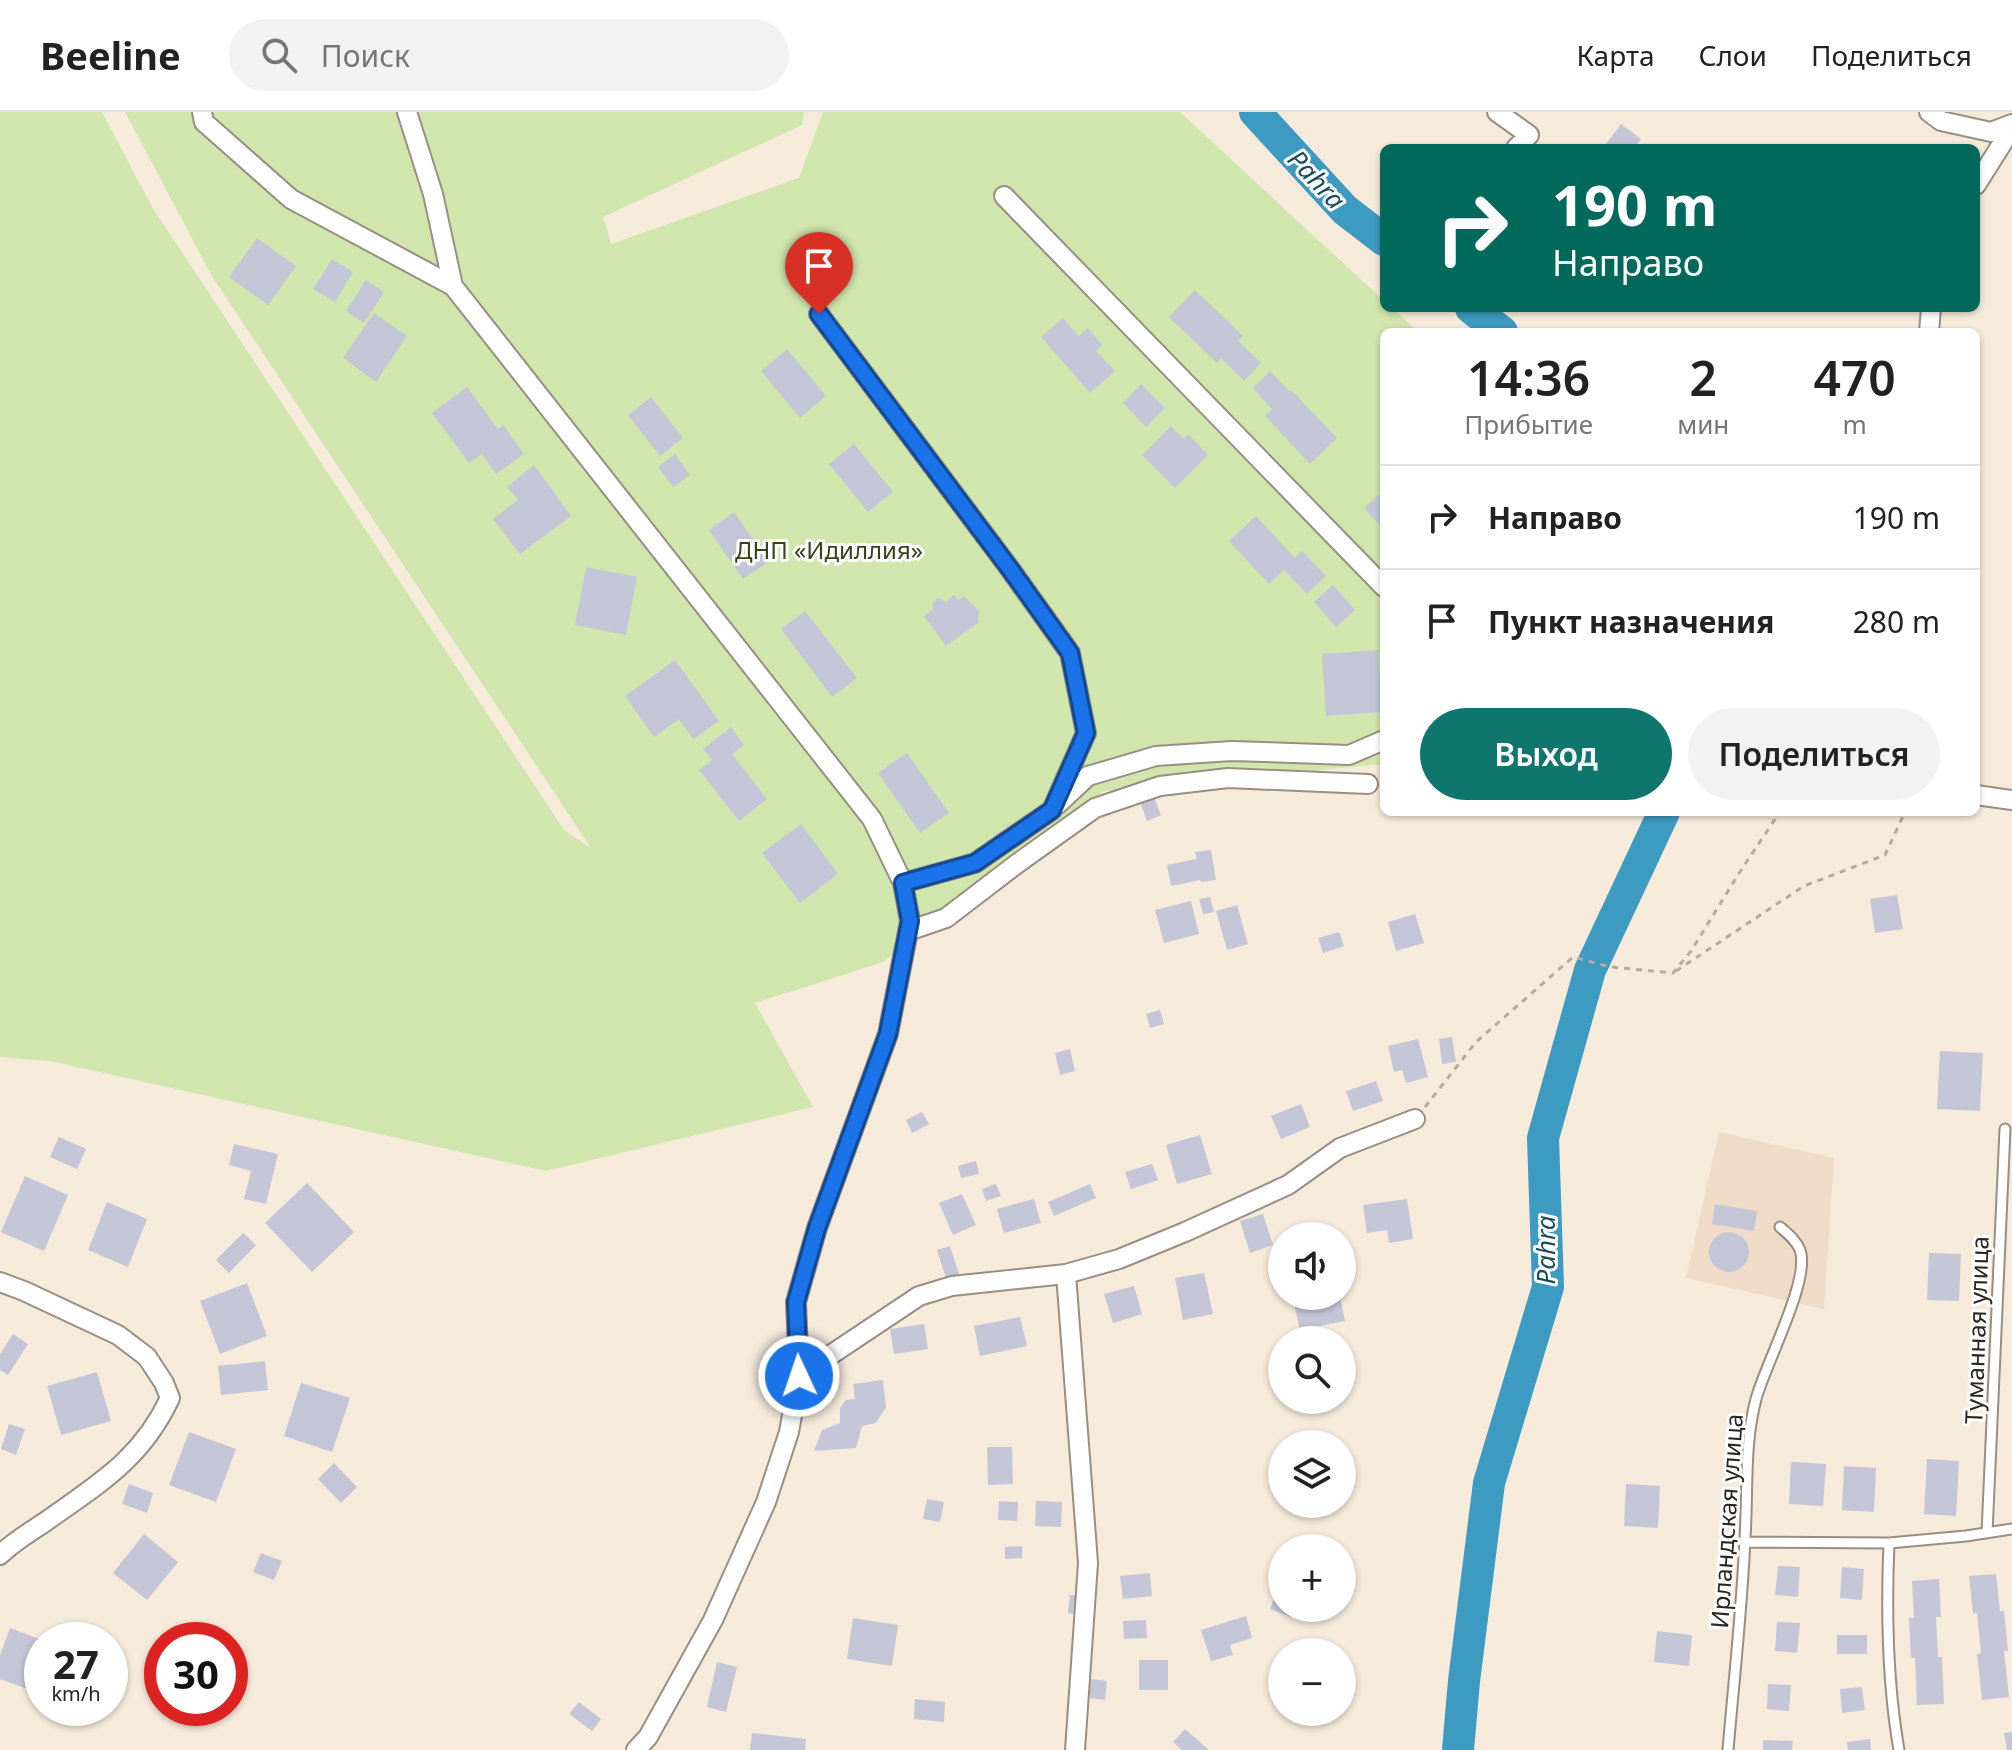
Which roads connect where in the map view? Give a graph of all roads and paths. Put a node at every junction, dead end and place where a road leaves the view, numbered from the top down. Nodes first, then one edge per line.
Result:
1 (202, 112) edge
2 (407, 112) edge
3 (1497, 112) edge
4 (1929, 112) edge
5 (2012, 126) edge
6 (1520, 144) edge
7 (1980, 178) edge
8 (1004, 196) dead end
9 (453, 286) junction
10 (819, 314) dead end
11 (1380, 583) edge
12 (1380, 742) edge
13 (1368, 784) dead end
14 (1980, 796) edge
15 (2012, 800) edge
16 (1052, 810) junction
17 (1777, 816) edge
18 (1903, 816) edge
19 (903, 883) junction
20 (908, 931) junction
21 (1673, 973) junction
22 (1415, 1119) joint
23 (2005, 1129) dead end
24 (1780, 1227) dead end
25 (1066, 1274) junction
26 (0, 1282) edge
27 (799, 1376) junction
28 (2012, 1529) edge
29 (1987, 1533) junction
30 (1745, 1542) junction
31 (1889, 1543) junction
32 (0, 1555) edge
33 (636, 1750) edge
34 (1075, 1750) edge
35 (1728, 1750) edge
36 (1899, 1750) edge

1 - 9 street
2 - 9 street
3 - 6 street
4 - 5 street
5 - 7 street
8 - 11 street
9 - 19 street
10 - 16 street
12 - 16 street
13 - 20 street
14 - 15 street
16 - 19 street
17 - 21 path
18 - 21 path
19 - 20 street
20 - 27 street
21 - 22 path
22 - 25 street
23 - 29 lane, Туманная улица
24 - 30 lane, Ирландская улица
25 - 27 street
25 - 34 street
26 - 32 street
27 - 33 street
28 - 29 lane
29 - 31 lane
30 - 31 lane
30 - 35 lane, Ирландская улица
31 - 36 lane

